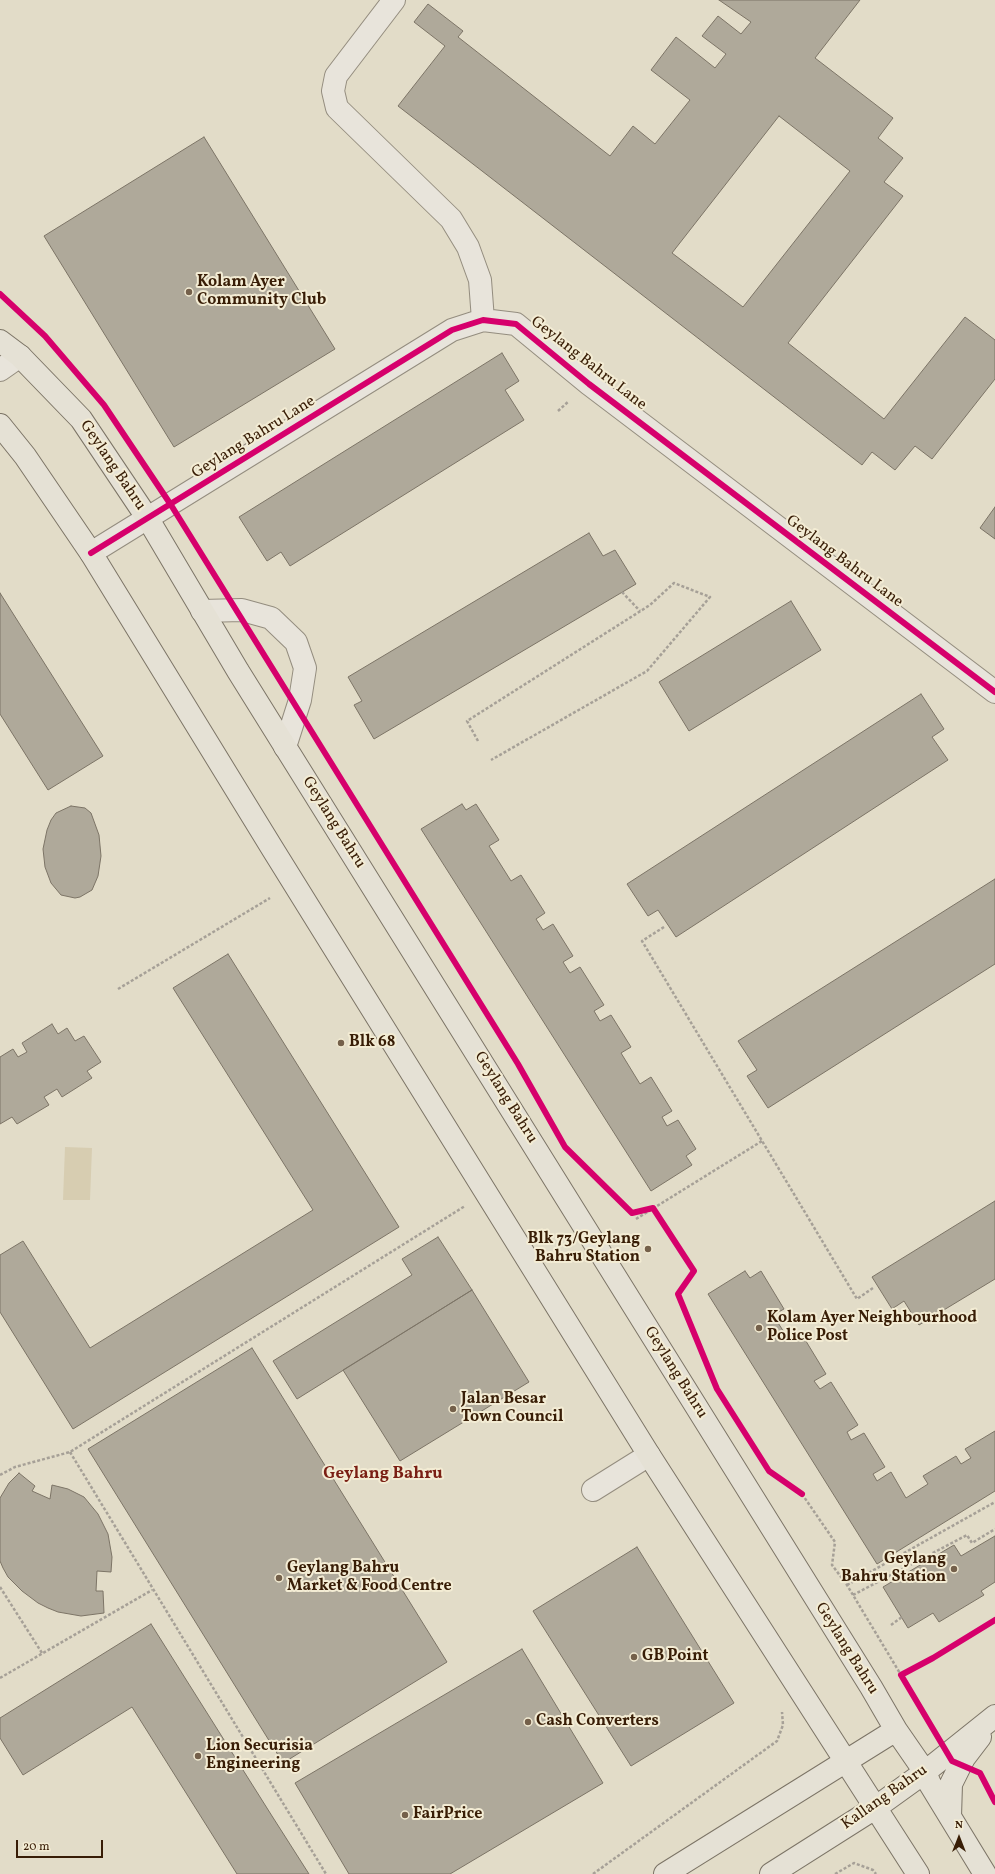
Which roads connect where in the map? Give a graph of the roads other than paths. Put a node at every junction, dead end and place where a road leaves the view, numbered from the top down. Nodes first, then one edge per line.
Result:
1 (394, 0) edge
2 (483, 320) junction
3 (0, 341) edge
4 (20, 356) junction
5 (0, 370) edge
6 (0, 425) edge
7 (148, 519) junction
8 (91, 553) junction
9 (202, 611) junction
10 (995, 692) edge
11 (285, 747) junction
12 (649, 1455) junction
13 (593, 1490) dead end
14 (995, 1716) edge
15 (995, 1719) edge
16 (896, 1730) junction
17 (845, 1761) junction
18 (925, 1772) junction
19 (875, 1808) junction
20 (950, 1817) junction
21 (665, 1874) edge
22 (771, 1874) edge
23 (918, 1874) edge
24 (985, 1874) edge

1 - 2 street
2 - 7 street, Geylang Bahru Lane
2 - 10 street, Geylang Bahru Lane
3 - 4 main road, Geylang Bahru
4 - 5 street
4 - 7 main road, Geylang Bahru
6 - 8 main road
7 - 8 street, Geylang Bahru Lane
7 - 9 main road, Geylang Bahru
8 - 12 main road
9 - 11 main road, Geylang Bahru
9 - 11 street
11 - 16 main road, Geylang Bahru
12 - 13 street
12 - 17 main road
14 - 18 main road, Kallang Bahru
15 - 20 main road
16 - 17 main road
16 - 18 main road, Geylang Bahru
17 - 19 main road
17 - 21 main road
18 - 19 main road, Kallang Bahru
18 - 20 main road, Geylang Bahru
19 - 22 main road, Kallang Bahru
19 - 23 main road
20 - 24 main road, Geylang Bahru

